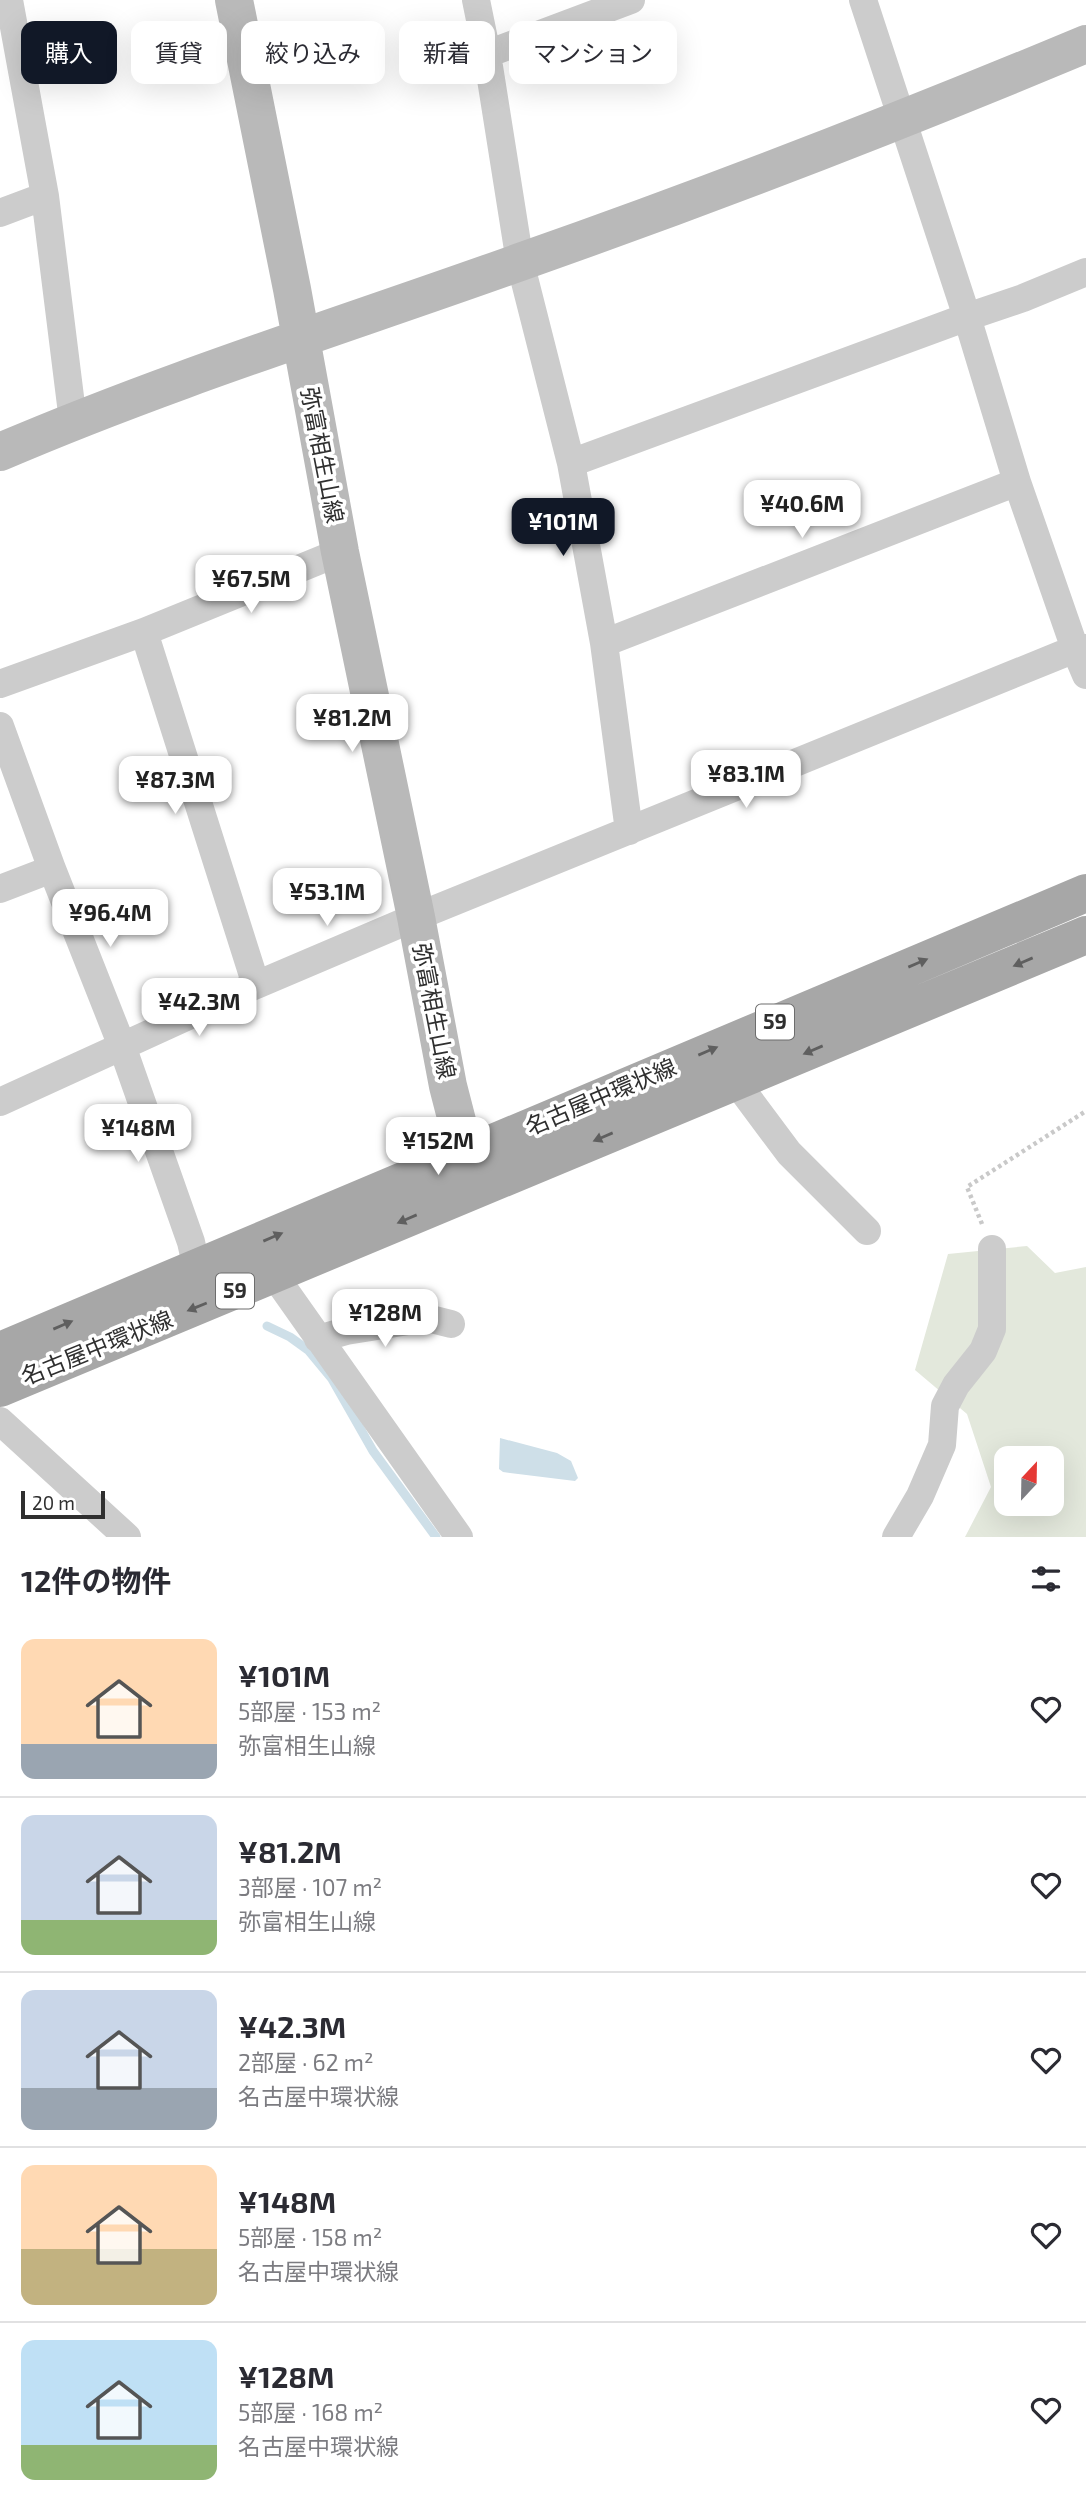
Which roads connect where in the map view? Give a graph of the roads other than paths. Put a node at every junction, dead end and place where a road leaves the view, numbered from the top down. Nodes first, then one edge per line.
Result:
1 (7, 0) edge
2 (234, 0) edge
3 (476, 0) edge
4 (631, 0) edge
5 (863, 0) edge
6 (0, 2) edge
7 (481, 21) edge
8 (1086, 44) edge
9 (495, 51) edge
10 (493, 84) edge
11 (901, 121) junction
12 (46, 196) junction
13 (0, 213) edge
14 (520, 262) junction
15 (1086, 272) edge
16 (967, 317) junction
17 (301, 339) junction
18 (72, 421) junction
19 (0, 452) edge
20 (571, 463) junction
21 (1017, 482) junction
22 (340, 552) junction
23 (144, 632) junction
24 (604, 643) junction
25 (1080, 649) edge
26 (1086, 676) edge
27 (0, 684) edge
28 (0, 726) edge
29 (629, 831) junction
30 (52, 869) junction
31 (0, 889) edge
32 (1086, 893) edge
33 (416, 917) junction
34 (1086, 935) edge
35 (256, 985) junction
36 (122, 1046) junction
37 (736, 1082) junction
38 (0, 1102) edge
39 (466, 1156) junction
40 (470, 1193) junction
41 (867, 1231) dead end
42 (992, 1249) road end
43 (197, 1269) junction
44 (274, 1275) junction
45 (451, 1324) dead end
46 (318, 1339) junction
47 (0, 1351) edge
48 (0, 1388) edge
49 (0, 1421) edge
50 (127, 1537) edge
51 (459, 1537) edge
52 (896, 1537) edge

1 - 6 street
1 - 12 street
2 - 17 street, 弥富相生山線
3 - 7 street
4 - 9 street
5 - 11 street
8 - 11 street
10 - 14 street
11 - 14 street
11 - 16 street
12 - 13 street
12 - 18 street
14 - 17 street
14 - 20 street
15 - 16 street
16 - 20 street
16 - 21 street
17 - 18 street
17 - 22 street, 弥富相生山線
18 - 19 street
20 - 24 street
21 - 24 street
21 - 25 street
22 - 23 street
22 - 33 street, 弥富相生山線
23 - 27 street
23 - 35 street
24 - 29 street
25 - 26 street
25 - 29 street
28 - 30 street
29 - 33 street
30 - 31 street
30 - 36 street
39 -> 32 main road, 名古屋中環状線 / 59
33 - 35 street
33 - 39 street, 弥富相生山線
34 -> 37 main road, 名古屋中環状線 / 59
35 - 36 street
36 - 38 street
36 - 43 street
37 -> 40 main road, 名古屋中環状線 / 59
37 - 41 street
39 - 40 street, 弥富相生山線
43 -> 39 main road, 名古屋中環状線 / 59
40 -> 44 main road, 名古屋中環状線 / 59
42 - 52 street
47 -> 43 main road, 名古屋中環状線 / 59
44 - 46 street
44 -> 48 main road, 名古屋中環状線 / 59
45 - 46 street
46 - 51 street
49 - 50 street

